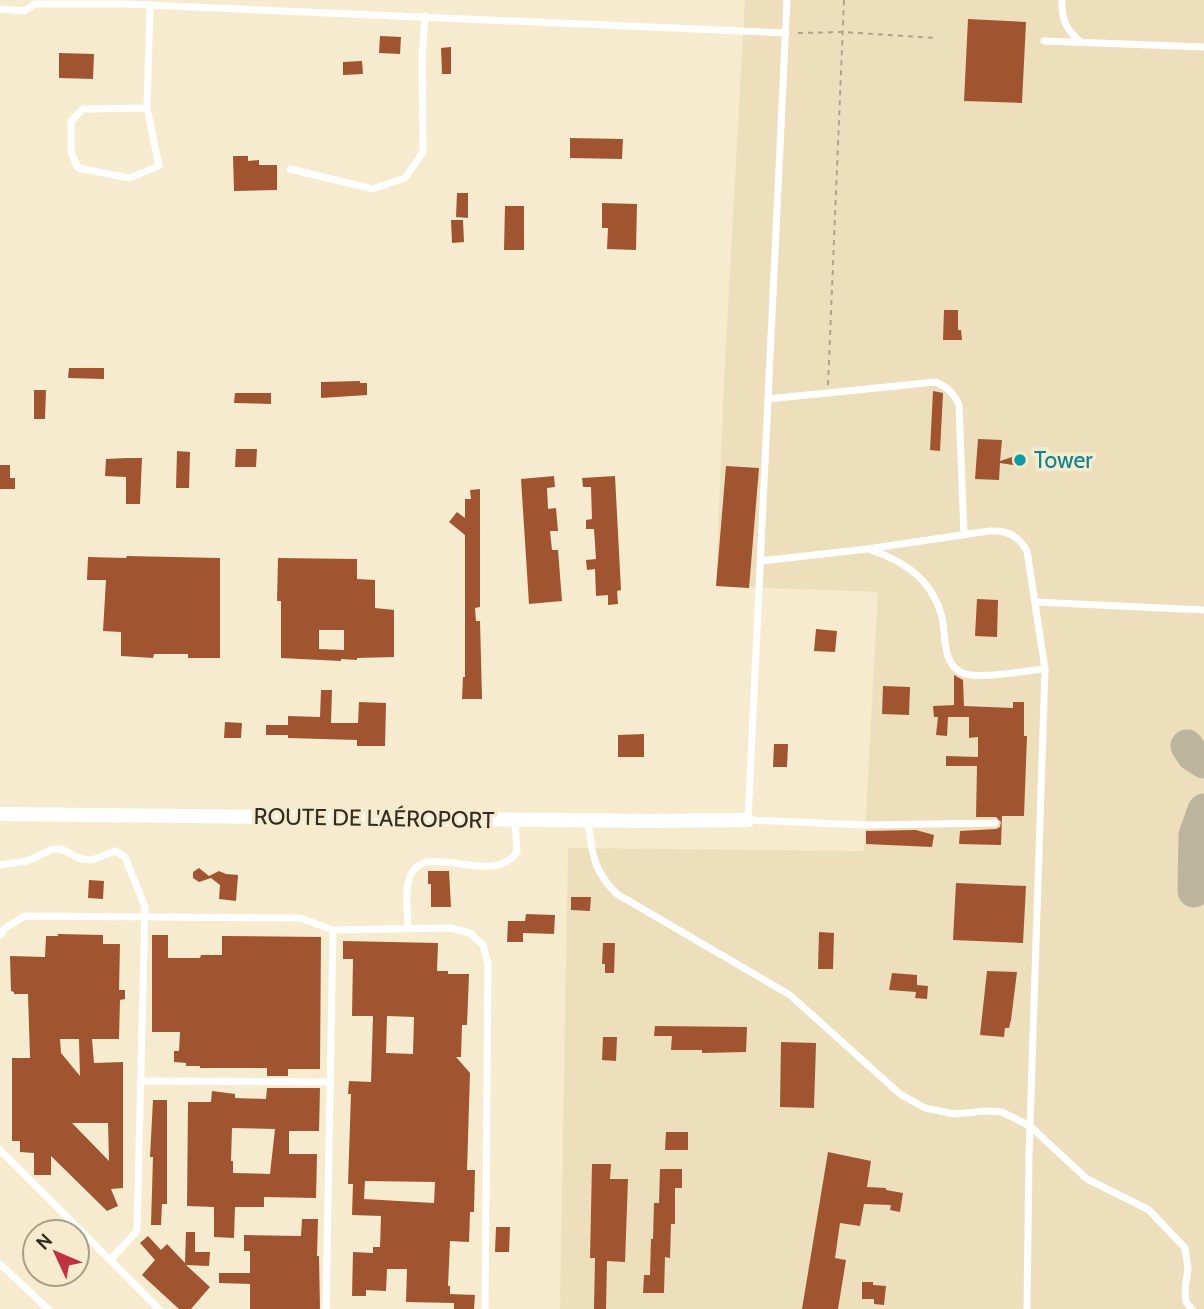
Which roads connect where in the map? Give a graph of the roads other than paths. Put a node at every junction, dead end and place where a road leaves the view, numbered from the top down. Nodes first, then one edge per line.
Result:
1 (788, 0) edge
2 (1062, 0) edge
3 (31, 2) edge
4 (150, 5) junction
5 (0, 9) edge
6 (425, 16) junction
7 (786, 33) junction
8 (1044, 41) dead end
9 (1081, 42) junction
10 (1204, 47) edge
11 (147, 107) junction
12 (290, 169) dead end
13 (768, 399) junction
14 (964, 535) junction
15 (867, 549) junction
16 (761, 561) junction
17 (1035, 602) junction
18 (1204, 610) edge
19 (1045, 668) junction
20 (0, 814) edge
21 (515, 820) junction
22 (588, 820) junction
23 (748, 820) junction
24 (995, 823) dead end
25 (0, 865) edge
26 (145, 918) junction
27 (408, 928) junction
28 (333, 930) junction
29 (0, 935) edge
30 (141, 1081) junction
31 (330, 1082) junction
32 (1030, 1126) junction
33 (0, 1150) edge
34 (110, 1261) junction
35 (0, 1264) edge
36 (48, 1309) edge
37 (159, 1309) edge
38 (326, 1309) edge
39 (485, 1309) edge
40 (1027, 1309) edge
41 (1192, 1309) edge

1 - 7 lane
2 - 9 lane
3 - 4 lane
3 - 5 lane
4 - 6 lane
4 - 11 lane
6 - 7 lane
6 - 12 lane
7 - 13 lane
8 - 9 lane
9 - 10 lane
11 - 11 lane
13 - 14 lane
13 - 16 lane
14 - 15 lane
14 - 17 lane
15 - 16 lane
15 - 19 lane
16 - 23 lane
17 - 18 lane
17 - 19 lane
19 - 32 lane
20 - 21 street, ROUTE DE L'AÉROPORT
21 - 22 street, ROUTE DE L'AÉROPORT
21 - 27 lane
22 - 23 street, ROUTE DE L'AÉROPORT
22 - 32 lane
23 - 24 lane
25 - 26 lane
26 - 28 lane
26 - 29 lane
26 - 30 lane
27 - 28 lane
27 - 39 lane
28 - 31 lane
30 - 31 lane
30 - 34 lane
31 - 38 lane
32 - 40 lane
32 - 41 lane
33 - 34 lane
34 - 37 lane
35 - 36 lane

